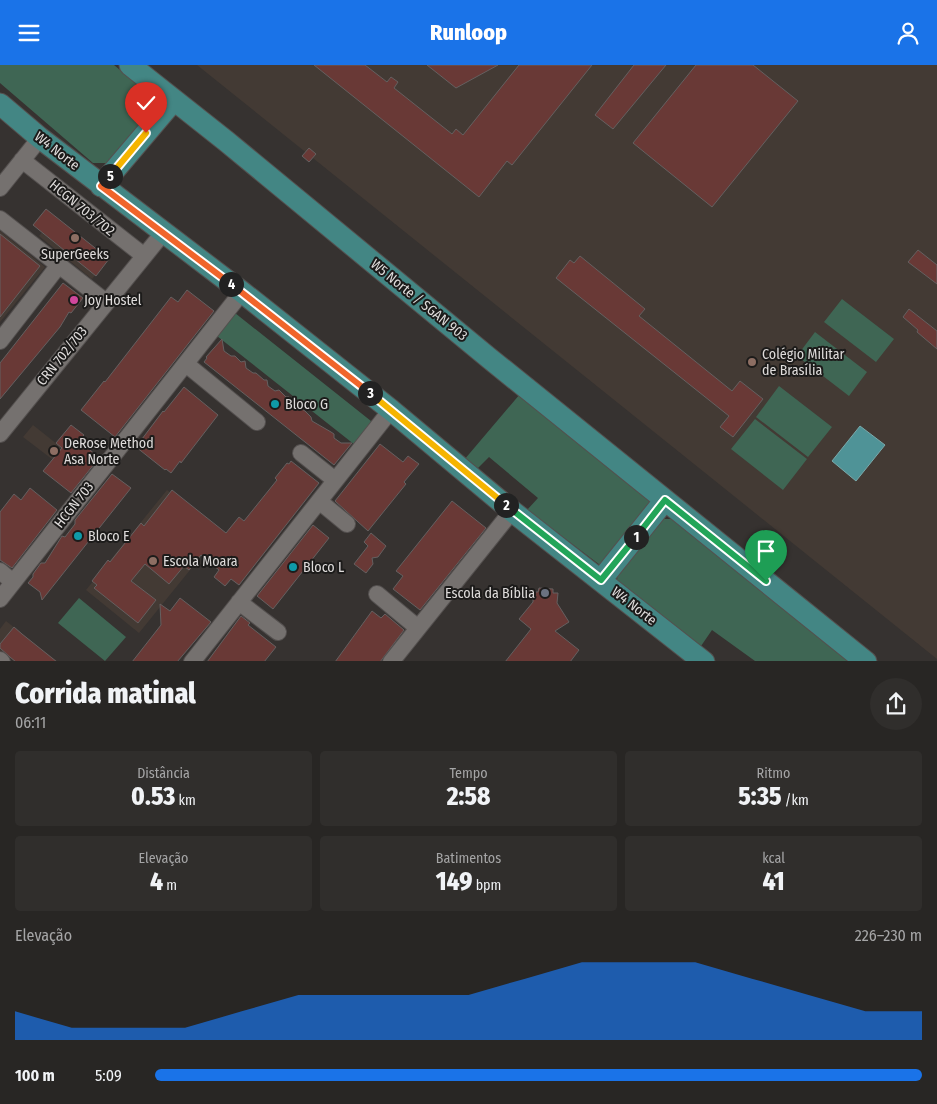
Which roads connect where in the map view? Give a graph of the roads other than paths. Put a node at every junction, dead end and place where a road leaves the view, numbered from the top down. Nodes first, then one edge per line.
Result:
1 (130, 65) edge
2 (174, 100) junction
3 (0, 104) edge
4 (40, 138) junction
5 (22, 160) junction
6 (101, 186) junction
7 (0, 188) edge
8 (0, 219) edge
9 (162, 233) junction
10 (143, 255) junction
11 (59, 265) junction
12 (242, 292) junction
13 (106, 302) junction
14 (0, 341) edge
15 (186, 364) junction
16 (391, 411) junction
17 (257, 422) dead end
18 (0, 433) edge
19 (300, 453) dead end
20 (335, 480) junction
21 (665, 500) junction
22 (319, 501) junction
23 (512, 511) junction
24 (347, 525) dead end
25 (6, 576) edge
26 (601, 580) junction
27 (377, 594) dead end
28 (0, 599) edge
29 (239, 601) junction
30 (418, 628) junction
31 (278, 632) dead end
32 (192, 661) edge
33 (391, 661) edge
34 (701, 661) edge
35 (866, 661) edge

1 - 2 main road, W5 Norte / SGAN 903
2 - 6 main road
2 - 21 main road, W5 Norte / SGAN 903
3 - 4 main road, W4 Norte
4 - 5 street
4 - 6 main road, W4 Norte
5 - 7 street
5 - 10 street, HCGN 703/702
6 - 9 main road, W4 Norte
8 - 11 street
9 - 10 street, CRN 702/703
9 - 12 main road, W4 Norte
10 - 13 street, CRN 702/703
11 - 13 street
11 - 14 street
12 - 15 street, HCGN 703
12 - 16 main road, W4 Norte
13 - 18 street, CRN 702/703
15 - 17 street
15 - 25 street, HCGN 703
16 - 20 street
16 - 23 main road, W4 Norte
19 - 20 street
20 - 22 street
21 - 26 main road
21 - 35 main road, W5 Norte / SGAN 903
22 - 24 street
22 - 29 street
23 - 26 main road, W4 Norte
23 - 30 street
25 - 28 street, HCGN 703
26 - 34 main road, W4 Norte
27 - 30 street
29 - 31 street
29 - 32 street
30 - 33 street

